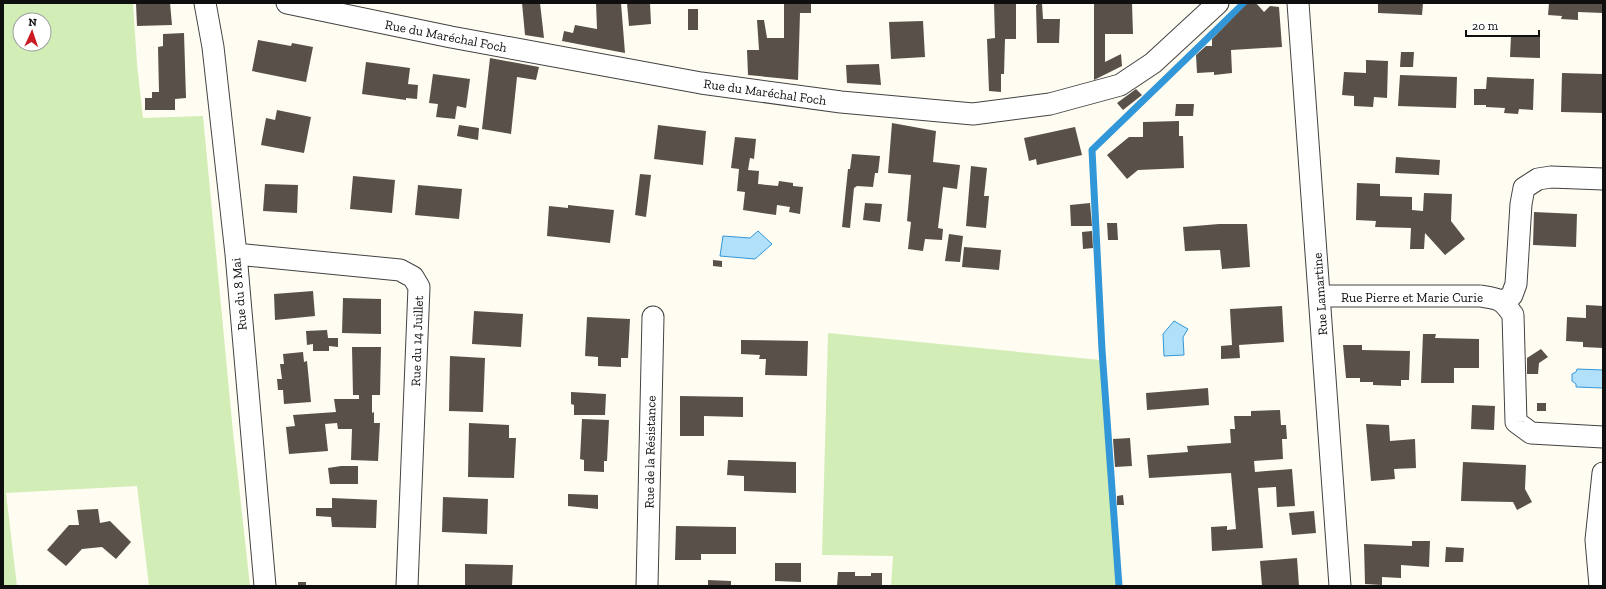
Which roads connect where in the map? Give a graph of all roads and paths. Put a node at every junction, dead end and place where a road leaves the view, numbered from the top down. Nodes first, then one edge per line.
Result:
1 (205, 3) edge
2 (287, 3) edge
3 (1218, 3) edge
4 (1298, 3) edge
5 (1603, 179) edge
6 (236, 254) junction
7 (1320, 296) junction
8 (1504, 302) junction
9 (653, 318) dead end
10 (1603, 438) edge
11 (1603, 473) edge
12 (265, 586) edge
13 (407, 586) edge
14 (647, 586) edge
15 (1340, 586) edge
16 (1600, 586) edge

1 - 6 street, Rue du 8 Mai
2 - 3 street, Rue du Maréchal Foch
4 - 7 street, Rue Lamartine
5 - 8 street
6 - 12 street, Rue du 8 Mai
6 - 13 street, Rue du 14 Juillet
7 - 8 street, Rue Pierre et Marie Curie
7 - 15 street, Rue Lamartine
8 - 10 street
9 - 14 street, Rue de la Résistance
11 - 16 street

